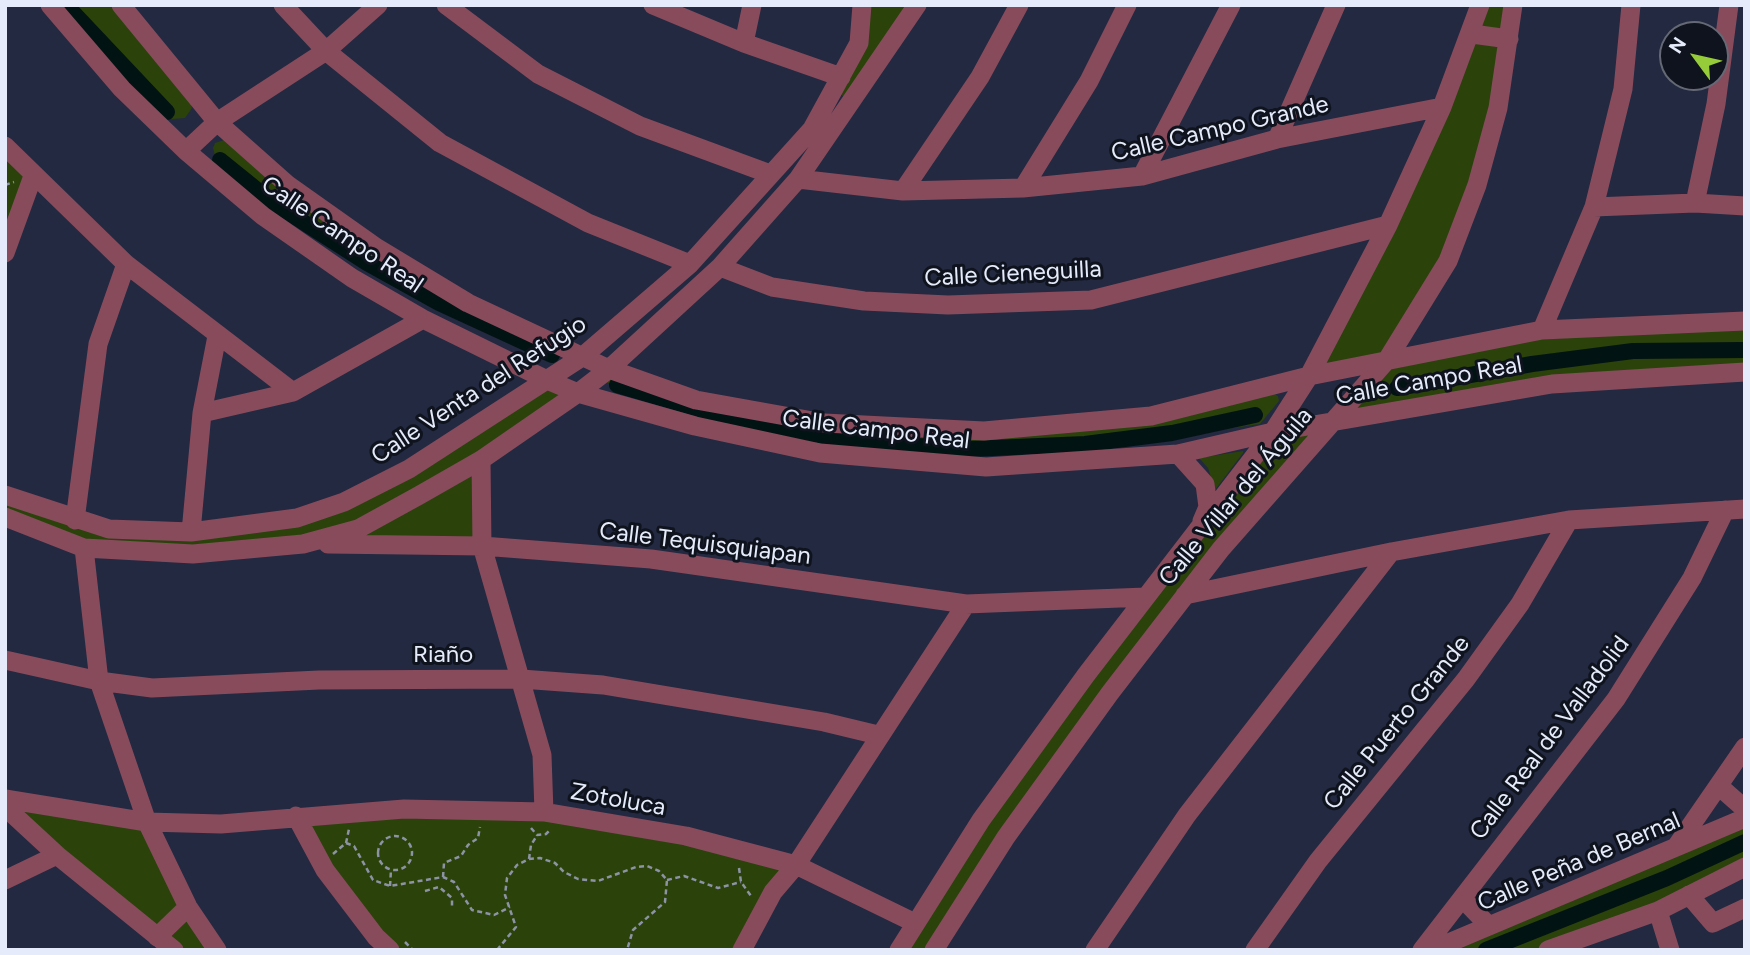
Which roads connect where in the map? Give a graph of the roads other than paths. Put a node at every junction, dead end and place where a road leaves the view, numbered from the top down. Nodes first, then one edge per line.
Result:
1 (50, 5) edge
2 (121, 5) edge
3 (283, 5) edge
4 (378, 5) edge
5 (446, 5) edge
6 (653, 5) edge
7 (752, 5) edge
8 (862, 5) edge
9 (917, 5) edge
10 (1019, 5) edge
11 (1126, 5) edge
12 (1231, 5) edge
13 (1336, 5) edge
14 (1480, 5) edge
15 (1513, 5) edge
16 (1631, 5) edge
17 (1729, 5) edge
18 (1472, 34) junction
19 (1509, 39) junction
20 (744, 43) junction
21 (326, 51) junction
22 (841, 77) junction
23 (1442, 107) junction
24 (217, 122) junction
25 (1278, 139) junction
26 (5, 146) edge
27 (186, 151) junction
28 (770, 174) junction
29 (33, 176) junction
30 (1142, 176) junction
31 (797, 178) junction
32 (1023, 188) junction
33 (903, 191) junction
34 (1695, 203) junction
35 (1745, 206) edge
36 (1594, 207) junction
37 (1388, 225) junction
38 (5, 253) edge
39 (126, 264) junction
40 (690, 264) junction
41 (720, 267) junction
42 (423, 319) junction
43 (1745, 321) edge
44 (1542, 330) junction
45 (217, 336) junction
46 (582, 357) junction
47 (1387, 360) junction
48 (609, 369) junction
49 (1745, 372) edge
50 (1308, 376) junction
51 (547, 380) junction
52 (292, 392) junction
53 (578, 393) junction
54 (202, 413) junction
55 (1329, 423) junction
56 (1273, 432) junction
57 (1178, 454) junction
58 (481, 460) junction
59 (5, 495) edge
60 (1745, 509) edge
61 (1725, 510) junction
62 (5, 517) edge
63 (298, 518) junction
64 (75, 520) junction
65 (1569, 520) junction
66 (1198, 530) junction
67 (191, 531) junction
68 (303, 544) junction
69 (482, 545) junction
70 (84, 548) junction
71 (1221, 549) junction
72 (1391, 552) junction
73 (1241, 582) junction
74 (1185, 595) junction
75 (1146, 597) junction
76 (1100, 601) junction
77 (966, 604) junction
78 (1115, 638) junction
79 (5, 660) edge
80 (521, 679) junction
81 (99, 681) junction
82 (878, 735) junction
83 (1745, 747) edge
84 (1720, 787) junction
85 (5, 799) edge
86 (5, 807) edge
87 (1745, 809) edge
88 (544, 812) junction
89 (296, 816) junction
90 (1745, 818) edge
91 (147, 822) junction
92 (1674, 850) junction
93 (57, 855) junction
94 (796, 864) junction
95 (1745, 867) edge
96 (5, 880) edge
97 (1689, 895) junction
98 (1462, 898) junction
99 (188, 907) junction
100 (1745, 908) edge
101 (1658, 911) junction
102 (915, 923) junction
103 (1489, 926) junction
104 (157, 937) junction
105 (174, 950) edge
106 (217, 950) edge
107 (390, 950) edge
108 (742, 950) edge
109 (899, 950) edge
110 (934, 950) edge
111 (1095, 950) edge
112 (1255, 950) edge
113 (1422, 950) edge
114 (1432, 950) edge
115 (1548, 950) edge
116 (1670, 950) edge

1 - 27 street, Calle Campo Real
2 - 24 street, Calle Campo Real
3 - 21 street
4 - 21 street
5 - 28 street
6 - 20 street
7 - 20 street
8 - 22 street, Calle Venta del Refugio
9 - 31 street
10 - 33 street
11 - 32 street
12 - 30 street
13 - 25 street
14 - 18 street, Calle Villar del Águila
15 - 19 street, Calle Villar del Águila
16 - 36 street
17 - 34 street
18 - 19 street
18 - 23 street, Calle Villar del Águila
19 - 47 street, Calle Villar del Águila
20 - 22 street
21 - 24 street
21 - 40 street
22 - 28 street, Calle Venta del Refugio
23 - 25 street, Calle Campo Grande
23 - 37 street, Calle Villar del Águila
24 - 27 street
24 - 46 street, Calle Campo Real
25 - 30 street, Calle Campo Grande
26 - 29 street
27 - 42 street, Calle Campo Real
28 - 40 street, Calle Venta del Refugio
29 - 38 street
29 - 39 street
30 - 32 street, Calle Campo Grande
31 - 33 street, Calle Campo Grande
31 - 41 street
32 - 33 street, Calle Campo Grande
34 - 35 street
34 - 36 street
36 - 44 street
37 - 41 street, Calle Cieneguilla
37 - 50 street, Calle Villar del Águila
39 - 45 street
39 - 64 street
40 - 46 street, Calle Venta del Refugio
41 - 48 street
42 - 51 street, Calle Campo Real
42 - 52 street
43 - 44 street, Calle Campo Real
44 - 47 street, Calle Campo Real
45 - 52 street
45 - 54 street
46 - 48 street, Calle Campo Real
46 - 51 street, Calle Venta del Refugio
47 - 50 street, Calle Campo Real
47 - 55 street, Calle Villar del Águila
48 - 50 street, Calle Campo Real
48 - 53 street
49 - 55 street, Calle Campo Real
50 - 56 street, Calle Villar del Águila
51 - 53 street, Calle Campo Real
51 - 63 street, Calle Venta del Refugio
52 - 54 street
53 - 57 street, Calle Campo Real
53 - 58 street
54 - 67 street
55 - 56 street, Calle Campo Real
55 - 71 street, Calle Villar del Águila
56 - 57 street, Calle Campo Real
56 - 66 street, Calle Villar del Águila
57 - 66 street
58 - 68 street
58 - 69 street
59 - 64 street, Calle Venta del Refugio
60 - 61 street
61 - 65 street
61 - 98 street, Calle Real de Valladolid
62 - 70 street
63 - 67 street, Calle Venta del Refugio
63 - 68 street
64 - 67 street, Calle Venta del Refugio
65 - 72 street
65 - 112 street, Calle Puerto Grande
66 - 75 street, Calle Villar del Águila
68 - 69 street, Calle Tequisquiapan
68 - 70 street
69 - 77 street, Calle Tequisquiapan
69 - 80 street
70 - 81 street
71 - 73 street
71 - 74 street, Calle Villar del Águila
72 - 73 street
72 - 111 street
73 - 74 street
74 - 110 street, Calle Villar del Águila
75 - 76 street, Calle Tequisquiapan
75 - 78 street, Calle Villar del Águila
76 - 77 street, Calle Tequisquiapan
76 - 78 street
77 - 82 street
78 - 102 street, Calle Villar del Águila
79 - 81 street, Riaño
80 - 81 street, Riaño
80 - 82 street, Riaño
80 - 88 street
81 - 91 street
82 - 94 street
83 - 84 street
84 - 87 street
84 - 92 street
85 - 91 street, Zotoluca
86 - 93 street
88 - 89 street, Zotoluca
88 - 94 street, Zotoluca
89 - 91 street, Zotoluca
89 - 107 street
90 - 92 street, Calle Peña de Bernal
91 - 99 street
92 - 103 street, Calle Peña de Bernal
93 - 96 street
93 - 104 street
94 - 102 street, Zotoluca
94 - 108 street
95 - 97 street
97 - 100 street
97 - 101 street
98 - 103 street
98 - 113 street, Calle Real de Valladolid
99 - 104 street
99 - 106 street
101 - 115 street
101 - 116 street
102 - 109 street, Calle Villar del Águila
103 - 114 street, Calle Peña de Bernal
104 - 105 street

